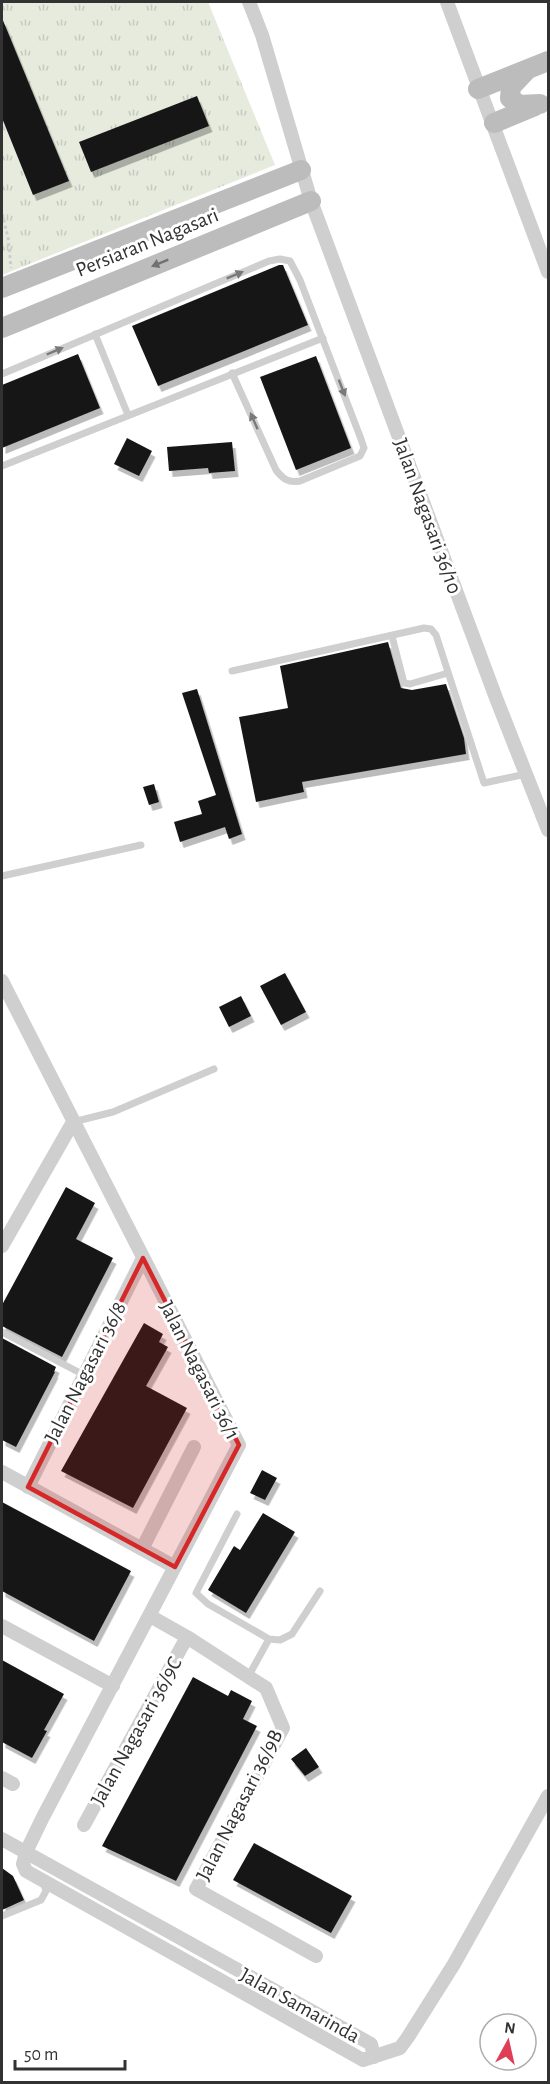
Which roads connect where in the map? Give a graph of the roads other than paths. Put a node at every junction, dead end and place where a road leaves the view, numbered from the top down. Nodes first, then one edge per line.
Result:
1 (249, 2) edge
2 (447, 2) edge
3 (549, 61) edge
4 (528, 69) junction
5 (478, 88) junction
6 (544, 102) edge
7 (494, 123) junction
8 (301, 170) junction
9 (257, 187) junction
10 (311, 201) junction
11 (274, 216) junction
12 (549, 272) edge
13 (9, 285) edge
14 (2, 328) edge
15 (95, 334) junction
16 (322, 338) junction
17 (232, 373) junction
18 (2, 374) edge
19 (128, 415) junction
20 (2, 466) edge
21 (392, 636) junction
22 (232, 671) dead end
23 (448, 673) junction
24 (526, 774) junction
25 (549, 830) edge
26 (141, 845) dead end
27 (2, 876) edge
28 (2, 981) edge
29 (214, 1069) dead end
30 (73, 1122) junction
31 (2, 1246) edge
32 (143, 1258) junction
33 (2, 1332) edge
34 (84, 1375) junction
35 (194, 1447) dead end
36 (2, 1472) edge
37 (28, 1487) junction
38 (237, 1514) dead end
39 (142, 1549) junction
40 (175, 1567) junction
41 (321, 1591) dead end
42 (150, 1616) junction
43 (2, 1626) edge
44 (188, 1636) junction
45 (269, 1639) junction
46 (248, 1677) junction
47 (113, 1686) junction
48 (549, 1796) edge
49 (84, 1825) dead end
50 (2, 1839) edge
51 (26, 1852) junction
52 (42, 1880) junction
53 (2, 1916) edge
54 (198, 1948) junction
55 (316, 1956) dead end
56 (190, 1963) junction
57 (374, 2057) junction

1 - 8 street, Jalan Nagasari 36/10
2 - 5 street
3 - 4 street
4 - 5 street
4 - 6 street
5 - 7 street
6 - 7 street
7 - 12 street
8 - 9 street, Persiaran Nagasari
8 - 10 street, Jalan Nagasari 36/10
9 - 11 street
9 - 13 street, Persiaran Nagasari
10 - 11 street, Persiaran Nagasari
10 - 24 street, Jalan Nagasari 36/10
11 -> 14 street, Persiaran Nagasari
15 -> 16 lane
18 -> 15 lane
15 - 19 lane
16 - 17 lane
16 -> 17 lane
17 - 19 lane
19 - 20 lane
21 - 22 lane
21 - 23 lane
21 - 23 lane
23 - 24 lane
24 - 25 street, Jalan Nagasari 36/10
26 - 27 lane
28 - 30 street, Jalan Nagasari 36/1
29 - 30 lane
30 - 31 street
30 - 32 street, Jalan Nagasari 36/1
32 - 34 street, Jalan Nagasari 36/8
32 - 40 street, Jalan Nagasari 36/1
33 - 34 lane
34 - 37 street, Jalan Nagasari 36/8
35 - 39 street
36 - 37 street
37 - 39 street
38 - 45 lane
39 - 40 street
40 - 42 street, Jalan Nagasari 36/1
41 - 45 lane
42 - 44 street
42 - 47 street, Jalan Nagasari 36/1
43 - 47 street
44 - 46 street
44 - 49 street, Jalan Nagasari 36/9C
45 - 46 lane
46 - 55 street, Jalan Nagasari 36/9B
47 - 51 street, Jalan Nagasari 36/1
48 - 57 street, Jalan Samarinda
50 - 51 street, Jalan Samarinda
51 - 52 street
51 - 54 street, Jalan Samarinda
52 - 53 lane
52 - 56 street
54 - 56 street
54 - 57 street, Jalan Samarinda
56 - 57 street

